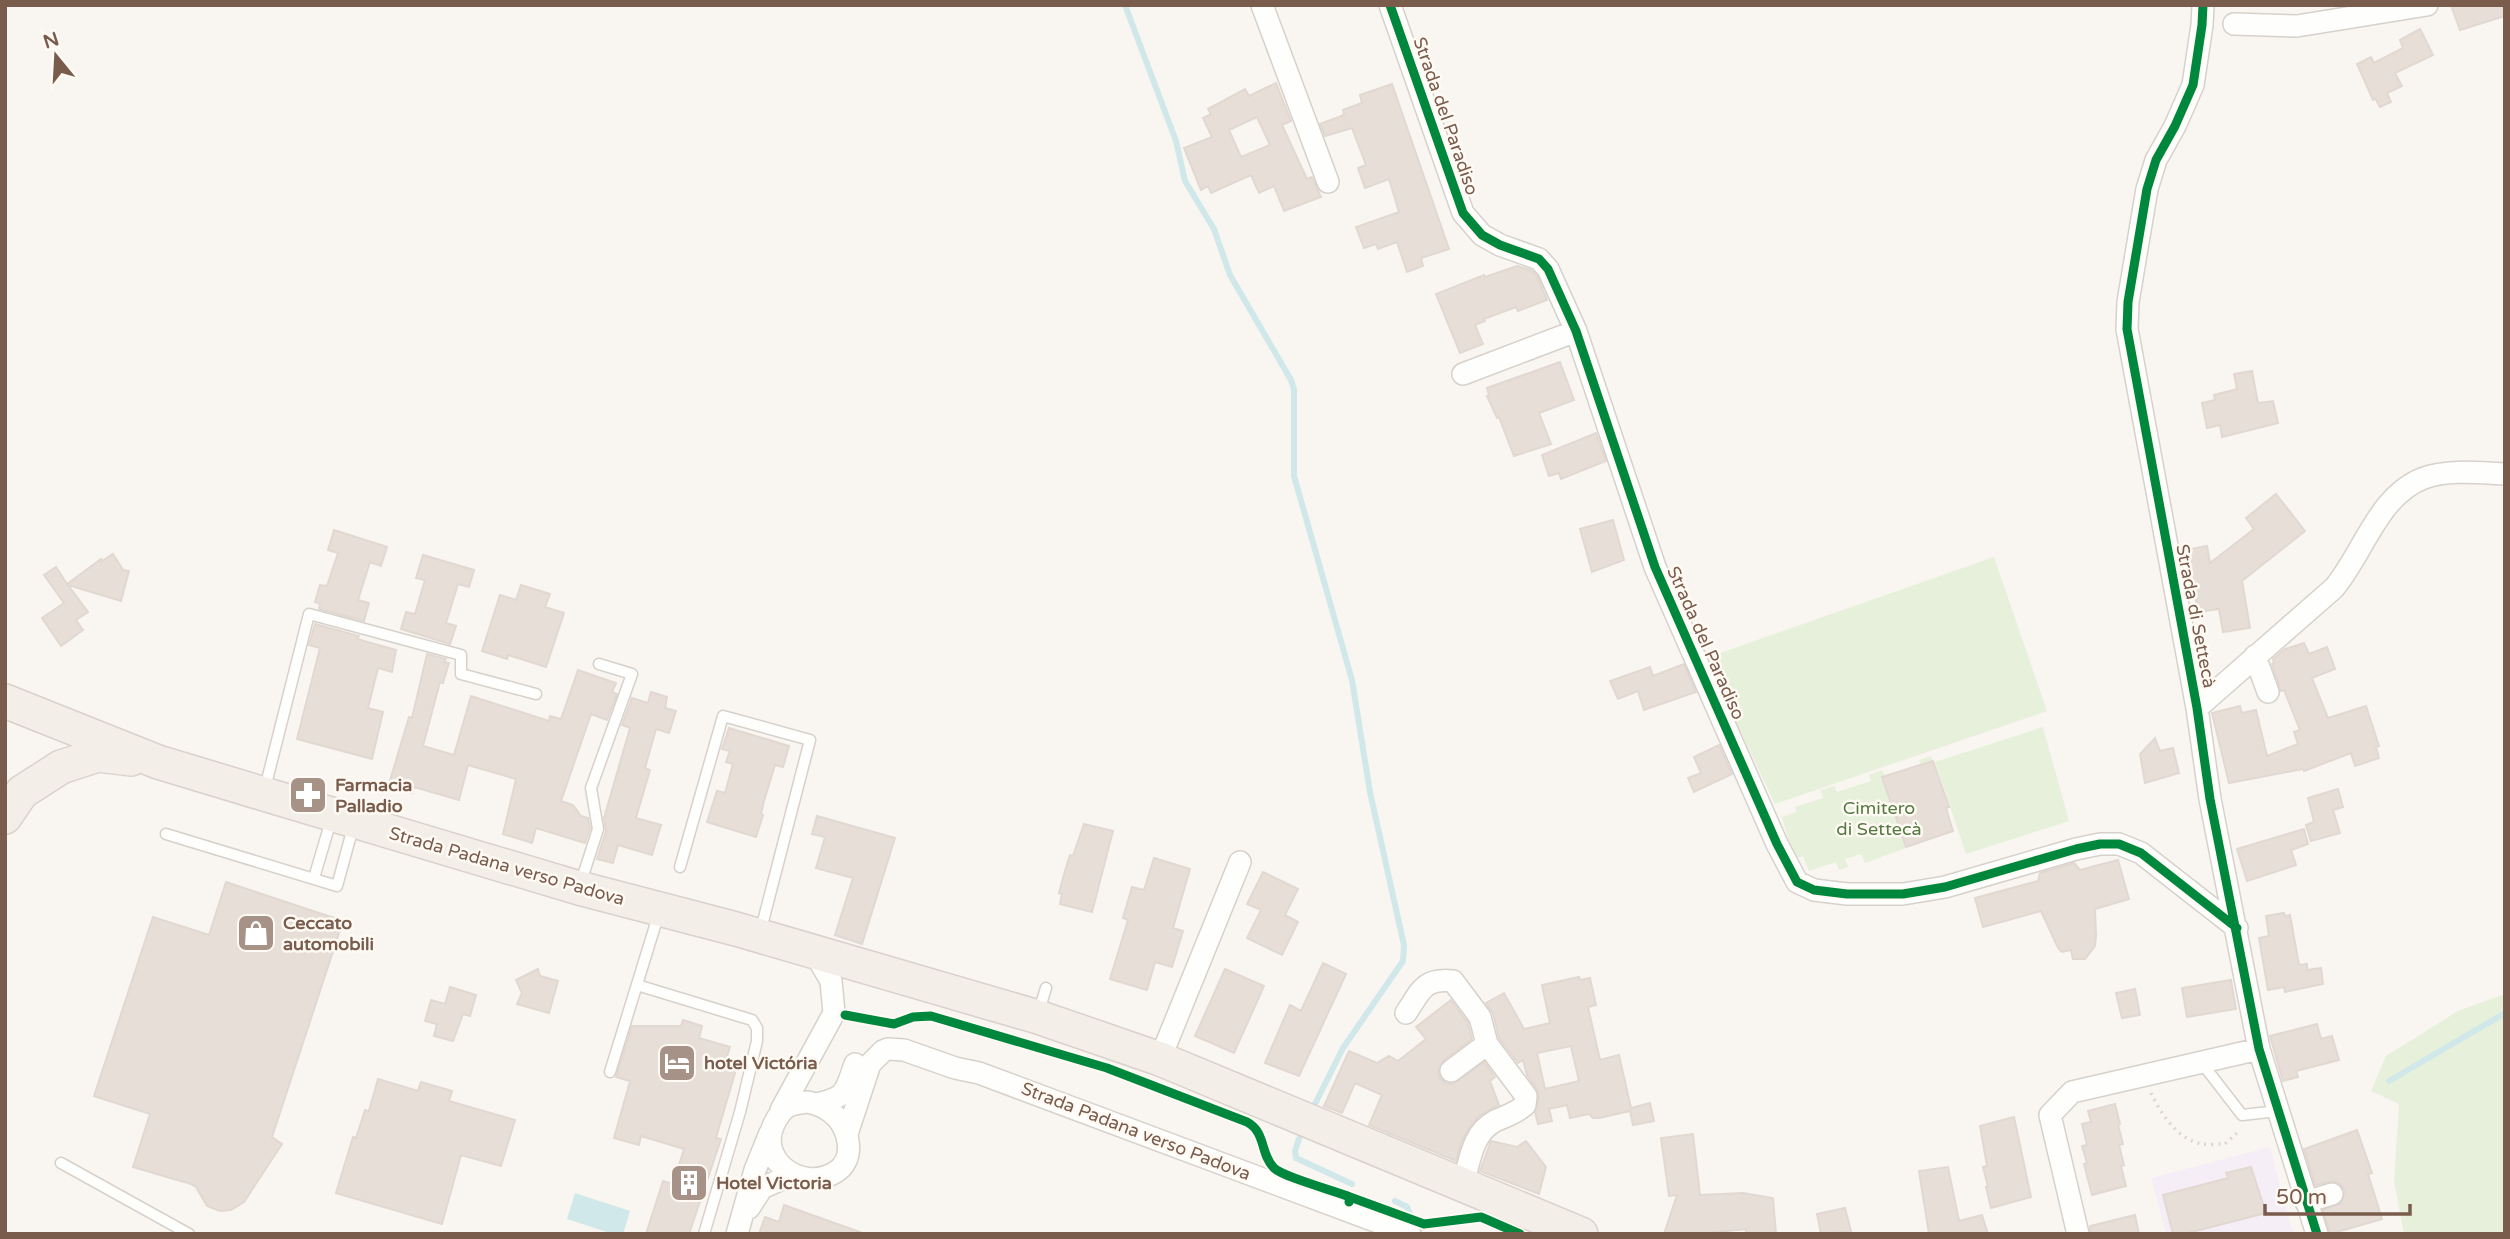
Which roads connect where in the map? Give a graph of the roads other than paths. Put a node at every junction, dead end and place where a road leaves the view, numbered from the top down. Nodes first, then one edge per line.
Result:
1 (1262, 5) edge
2 (1390, 5) edge
3 (2427, 5) edge
4 (2202, 15) edge
5 (2237, 15) edge
6 (1328, 182) dead end
7 (1576, 331) junction
8 (1463, 374) dead end
9 (2505, 474) edge
10 (2255, 656) junction
11 (599, 664) dead end
12 (2268, 692) dead end
13 (536, 694) dead end
14 (5, 701) edge
15 (2197, 708) junction
16 (158, 762) junction
17 (264, 794) junction
18 (5, 817) edge
19 (344, 818) junction
20 (166, 834) dead end
21 (1240, 862) dead end
22 (680, 867) dead end
23 (314, 878) junction
24 (579, 888) junction
25 (660, 910) junction
26 (2237, 928) junction
27 (759, 936) junction
28 (814, 952) junction
29 (637, 985) junction
30 (1406, 1013) dead end
31 (1487, 1044) junction
32 (2259, 1049) junction
33 (1160, 1059) junction
34 (2202, 1062) junction
35 (1451, 1071) dead end
36 (610, 1072) dead end
37 (979, 1073) junction
38 (817, 1104) junction
39 (781, 1110) junction
40 (2278, 1111) junction
41 (770, 1133) junction
42 (846, 1134) junction
43 (61, 1163) dead end
44 (793, 1174) junction
45 (1463, 1184) junction
46 (2332, 1194) dead end
47 (2306, 1202) junction
48 (739, 1226) edge
49 (189, 1234) edge
50 (704, 1234) edge
51 (1410, 1234) edge
52 (1581, 1234) edge
53 (2078, 1234) edge
54 (2317, 1234) edge

1 - 6 street
2 - 7 street, Strada del Paradiso
3 - 5 street, Strada di Settecà
4 - 5 street, Strada di Settecà
4 - 15 street, Strada di Settecà
7 - 8 street
7 - 26 street, Strada del Paradiso
9 - 10 street, Strada di Settecà
10 - 12 street
10 - 15 street, Strada di Settecà
11 - 24 lane
13 - 17 lane
14 - 16 main road, Strada Padana verso Padova
15 - 26 street, Strada di Settecà
16 - 17 main road, Strada Padana verso Padova
16 - 18 main road
17 - 19 main road, Strada Padana verso Padova
19 - 23 lane
19 - 23 lane
19 - 24 main road, Strada Padana verso Padova
20 - 23 lane
21 - 33 street
22 - 27 lane
24 - 25 main road, Strada Padana verso Padova
25 - 27 main road, Strada Padana verso Padova
25 - 29 lane
26 - 32 street, Strada di Settecà
27 - 28 main road, Strada Padana verso Padova
28 - 33 main road, Strada Padana verso Padova
28 - 39 street
29 - 36 lane
29 - 50 lane
30 - 31 street
31 - 35 street
31 - 45 street
32 - 34 street
32 - 40 street, Strada di Settecà
33 - 45 main road, Strada Padana verso Padova
34 - 40 lane
34 - 53 street
37 - 38 street, Strada Padana verso Padova
37 - 42 street, Strada Padana verso Padova
37 - 51 street, Strada Padana verso Padova
38 - 39 street, Strada Padana verso Padova
38 - 42 street
39 - 41 street
40 - 47 street, Strada di Settecà
41 - 44 street
41 - 48 street
42 - 44 street, Strada Padana verso Padova
43 - 49 lane
44 - 48 street
45 - 52 main road, Strada Padana verso Padova
46 - 47 street
47 - 54 street, Strada di Settecà

